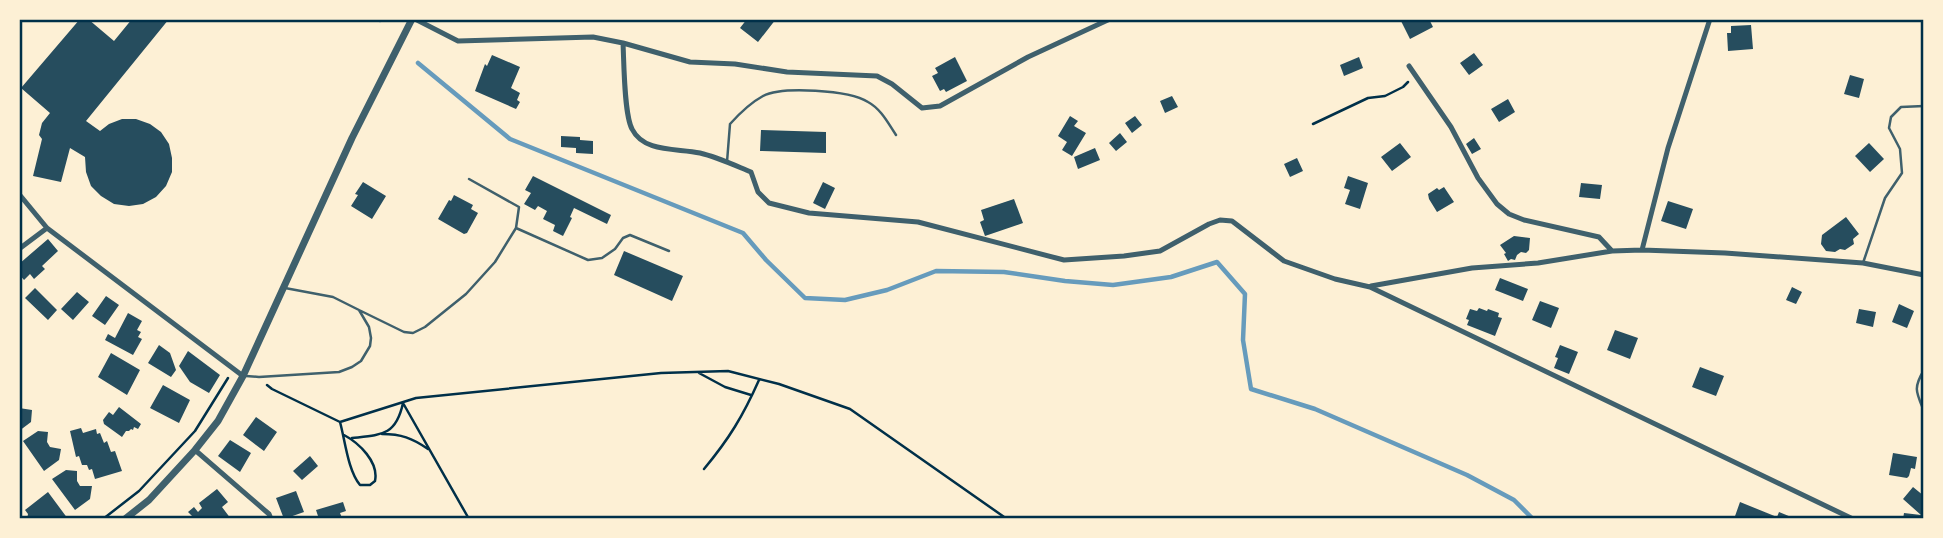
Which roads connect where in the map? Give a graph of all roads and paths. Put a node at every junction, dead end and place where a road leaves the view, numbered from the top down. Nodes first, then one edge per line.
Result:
1 (414, 19) edge
2 (1110, 19) edge
3 (1710, 19) edge
4 (623, 43) junction
5 (1409, 66) dead end
6 (1415, 76) junction
7 (1924, 106) edge
8 (1313, 124) dead end
9 (895, 135) dead end
10 (727, 162) junction
11 (469, 179) dead end
12 (19, 194) edge
13 (47, 228) junction
14 (516, 228) junction
15 (19, 249) edge
16 (1642, 250) junction
17 (669, 251) dead end
18 (1612, 251) junction
19 (1863, 263) junction
20 (1924, 275) edge
21 (1370, 287) junction
22 (283, 288) junction
23 (359, 310) junction
24 (234, 369) junction
25 (1924, 370) edge
26 (696, 372) junction
27 (243, 376) junction
28 (259, 377) junction
29 (759, 379) junction
30 (752, 395) junction
31 (402, 403) junction
32 (1924, 411) edge
33 (340, 422) junction
34 (382, 434) junction
35 (344, 435) junction
36 (351, 438) junction
37 (195, 450) junction
38 (429, 450) junction
39 (704, 469) dead end
40 (103, 519) edge
41 (125, 519) edge
42 (271, 519) edge
43 (469, 519) edge
44 (1007, 519) edge
45 (1853, 519) edge

1 - 4 street
1 - 22 street
2 - 4 street
3 - 16 street
4 - 10 street
5 - 6 street
6 - 8 path
6 - 18 street
7 - 19 lane
9 - 10 lane
10 - 21 street
11 - 14 lane
12 - 13 street
13 - 15 street
13 - 24 street
14 - 17 lane
14 - 23 lane
16 - 18 street
16 - 19 street
18 - 21 street
19 - 20 street
21 - 45 street
22 - 23 lane
22 - 27 street
23 - 28 lane
24 - 27 street
24 - 40 path
25 - 32 lane
26 - 29 path
26 - 30 path
26 - 31 path
27 - 28 lane
27 - 37 street
28 - 33 path
29 - 30 path
29 - 44 path
30 - 39 path
31 - 33 path
31 - 34 path
31 - 38 path
33 - 35 path
34 - 36 path
34 - 38 path
35 - 36 path
35 - 36 path
37 - 41 street
37 - 42 street
38 - 43 path

